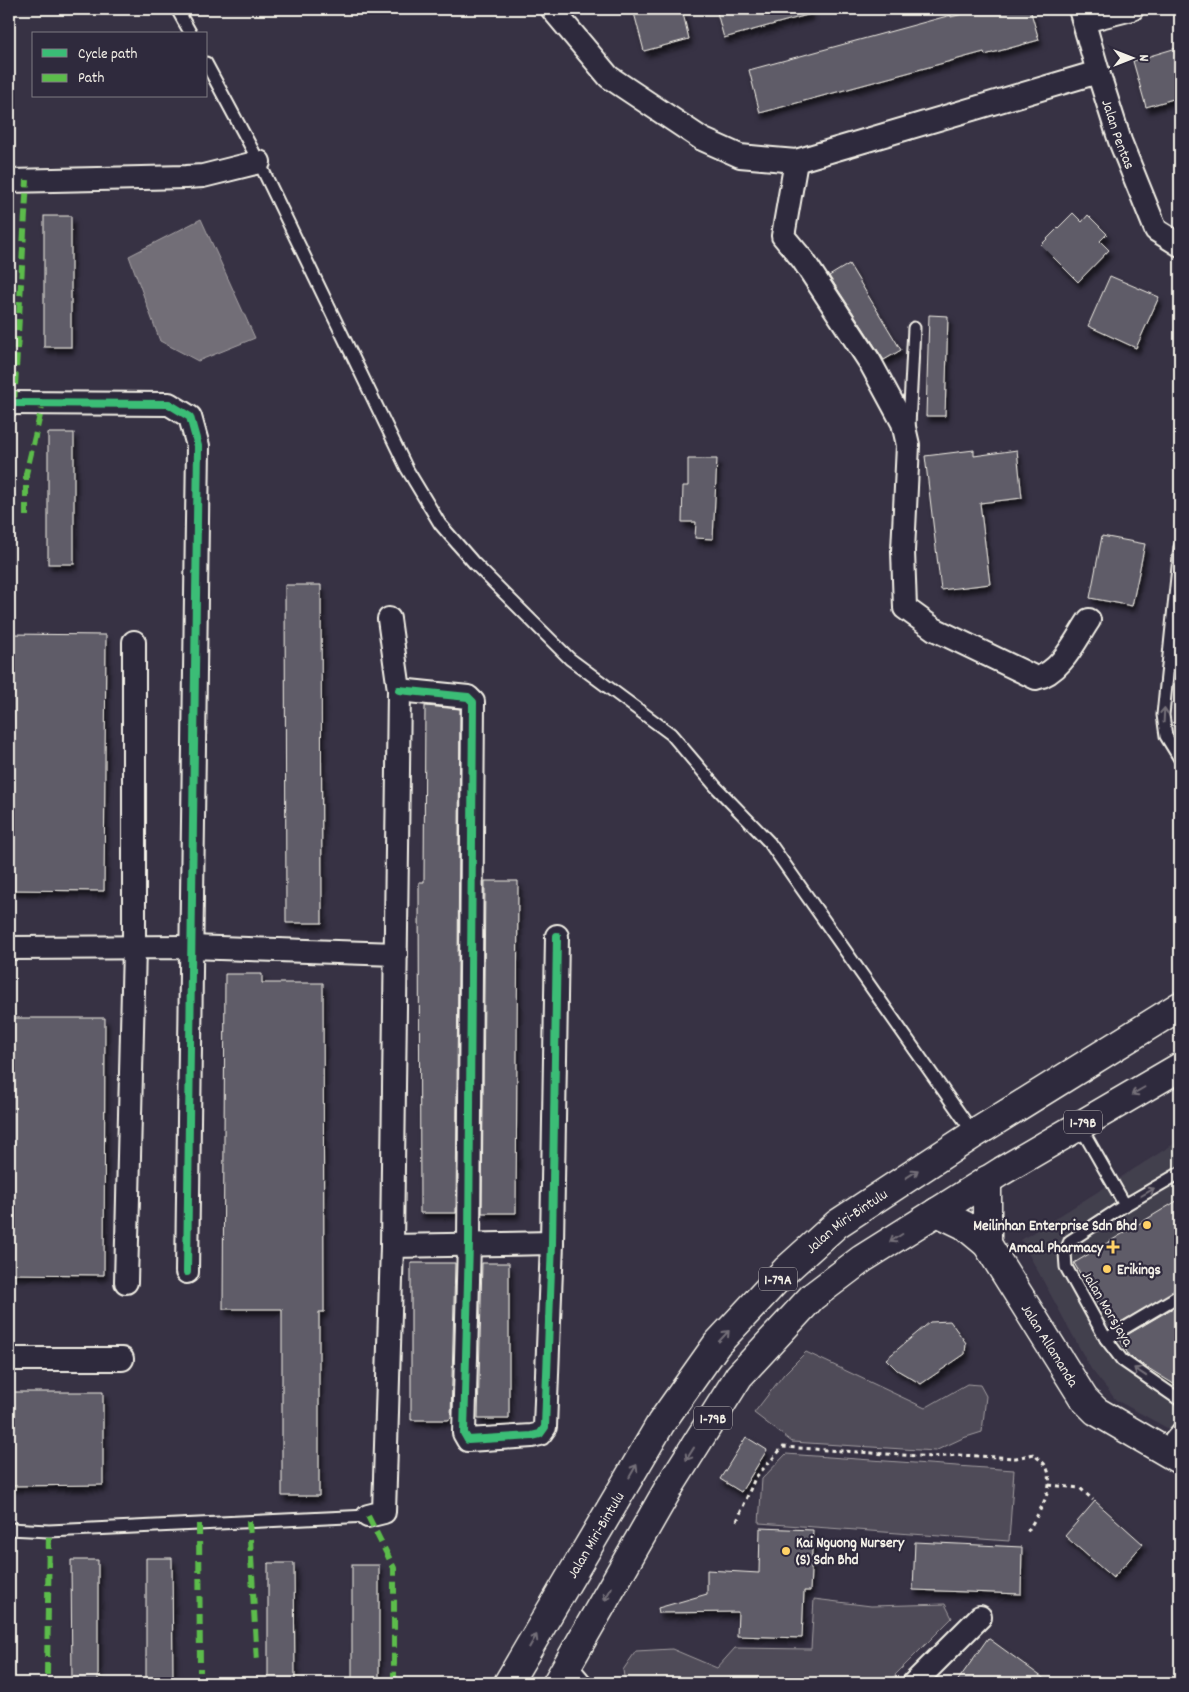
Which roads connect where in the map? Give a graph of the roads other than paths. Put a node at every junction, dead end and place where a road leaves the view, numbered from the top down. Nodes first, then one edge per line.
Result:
1 (177, 9) edge
2 (552, 9) edge
3 (1132, 9) edge
4 (1082, 15) edge
5 (189, 32) edge
6 (208, 67) edge
7 (1098, 72) junction
8 (259, 162) junction
9 (796, 162) junction
10 (9, 181) edge
11 (1180, 245) edge
12 (914, 328) dead end
13 (9, 403) edge
14 (908, 445) junction
15 (1180, 547) edge
16 (389, 619) dead end
17 (1089, 620) dead end
18 (134, 642) dead end
19 (399, 690) junction
20 (1180, 759) edge
21 (557, 936) dead end
22 (134, 947) junction
23 (191, 947) junction
24 (9, 948) edge
25 (396, 954) junction
26 (1180, 1006) edge
27 (1180, 1066) edge
28 (1079, 1124) junction
29 (974, 1134) junction
30 (1180, 1173) edge
31 (987, 1180) junction
32 (1125, 1205) junction
33 (937, 1212) junction
34 (469, 1243) junction
35 (552, 1243) junction
36 (987, 1244) junction
37 (392, 1246) junction
38 (187, 1272) dead end
39 (126, 1282) dead end
40 (1180, 1295) edge
41 (1106, 1339) junction
42 (9, 1359) edge
43 (122, 1359) dead end
44 (1180, 1400) edge
45 (1180, 1427) edge
46 (1170, 1455) edge
47 (368, 1516) joint
48 (9, 1530) edge
49 (980, 1617) dead end
50 (564, 1673) edge
51 (508, 1683) edge
52 (587, 1683) edge
53 (914, 1683) edge

1 - 5 lane
2 - 9 street
3 - 4 street
4 - 7 street, Jalan Pentas
6 - 8 lane
7 - 9 street
7 - 11 street, Jalan Pentas
8 - 10 street
8 - 29 lane
9 - 14 street
12 - 14 lane
13 - 23 street
14 - 17 street
20 -> 15 lane
16 - 19 street
18 - 22 street
19 - 25 street
19 - 34 street
21 - 35 street
22 - 23 street
22 - 24 street
22 - 39 street
23 - 25 street
23 - 38 street
25 - 37 street
26 - 29 main road, Jalan Miri-Bintulu / 1-79A
27 -> 28 main road, 1-79B
28 - 31 main road, 1-79B
28 - 32 lane
51 -> 29 main road, Jalan Miri-Bintulu / 1-79A
32 -> 30 lane, Jalan Morsjaya
31 - 33 main road, 1-79B
31 - 36 main road
32 - 41 lane, Jalan Morsjaya
33 - 36 main road, Jalan Allamanda
33 -> 50 main road, 1-79B
34 - 35 street
34 - 35 street
34 - 37 street
36 - 46 main road, Jalan Allamanda
37 - 47 street
40 - 41 lane
44 -> 41 lane, Jalan Morsjaya
42 - 43 street
45 - 46 lane
47 - 48 lane
49 - 53 street
50 - 52 lane

